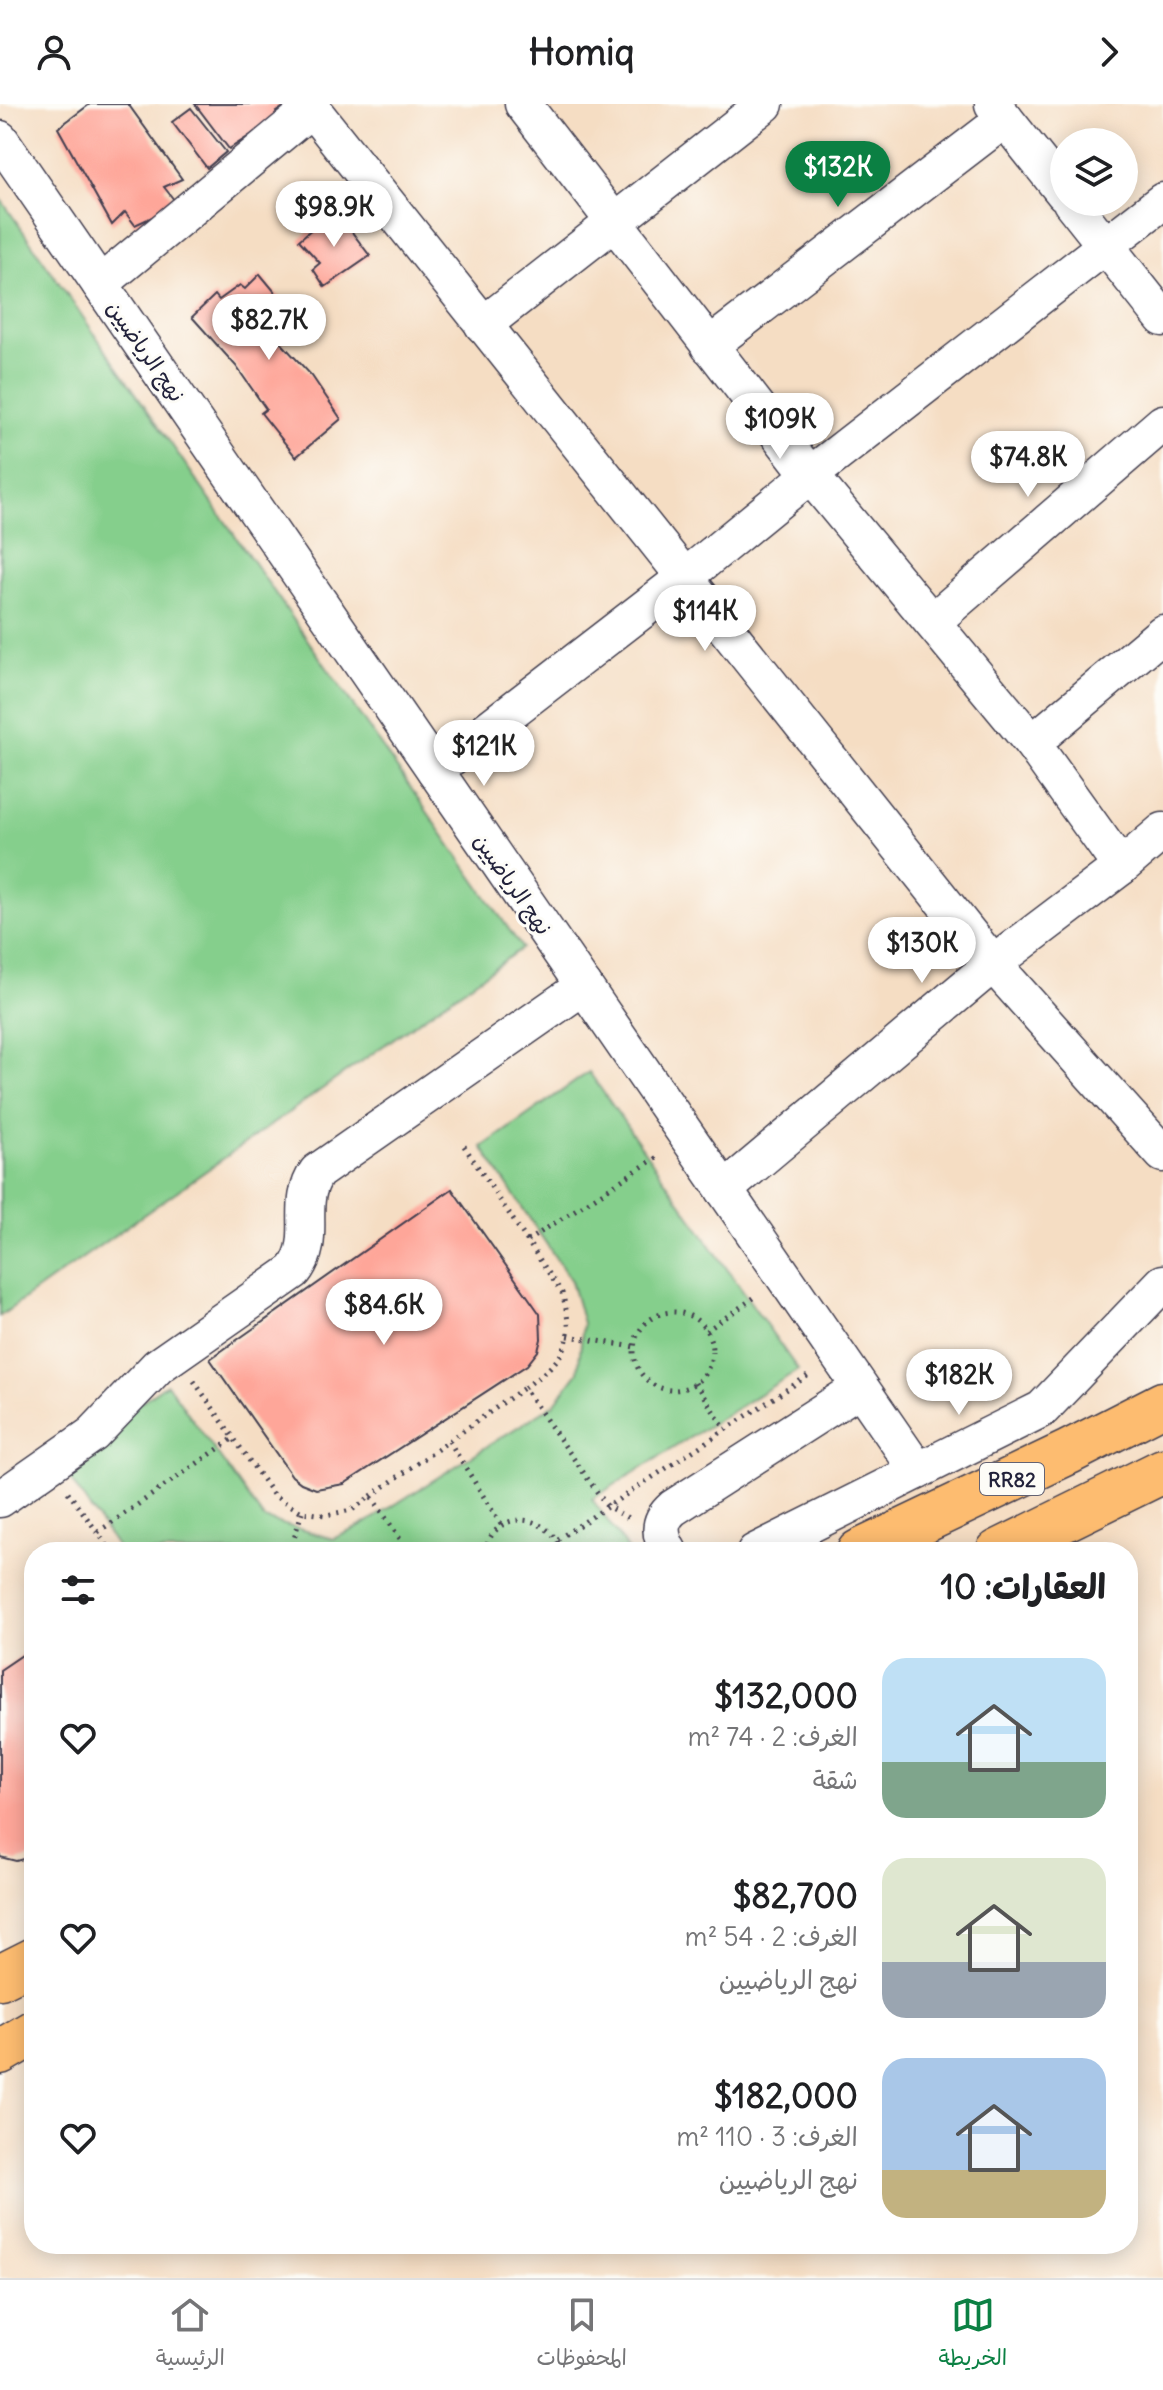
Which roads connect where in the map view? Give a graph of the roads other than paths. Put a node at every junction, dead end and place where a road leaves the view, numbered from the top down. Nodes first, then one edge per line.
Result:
1 (523, 104) edge
2 (765, 104) edge
3 (309, 106) edge
4 (999, 112) edge
5 (0, 139) edge
6 (1050, 176) edge
7 (1163, 201) edge
8 (1082, 216) edge
9 (612, 223) junction
10 (1106, 246) junction
11 (100, 284) junction
12 (1163, 318) edge
13 (483, 325) junction
14 (709, 346) junction
15 (1163, 423) edge
16 (810, 475) junction
17 (684, 578) junction
18 (932, 622) junction
19 (1163, 633) edge
20 (1032, 743) junction
21 (435, 770) junction
22 (1163, 831) edge
23 (1121, 867) junction
24 (993, 964) junction
25 (584, 986) junction
26 (1163, 1154) edge
27 (724, 1190) junction
28 (1163, 1283) edge
29 (860, 1388) junction
30 (1163, 1404) edge
31 (918, 1471) junction
32 (1163, 1471) edge
33 (0, 1499) edge
34 (665, 1537) edge
35 (775, 1542) edge
36 (880, 1542) edge
37 (1018, 1542) edge
38 (24, 1965) edge
39 (0, 1977) edge
40 (24, 2038) edge
41 (0, 2052) edge

1 - 9 street
2 - 9 street
3 - 11 street
3 - 13 street
4 - 6 street
4 - 14 street
5 - 11 street, نهج الرياضيين
7 - 10 street
8 - 10 street
9 - 13 street
9 - 14 street
10 - 12 street
10 - 16 street
11 - 21 street, نهج الرياضيين
13 - 17 street
14 - 16 street
15 - 18 street
16 - 17 street
16 - 18 street
17 - 21 street
17 - 24 street
18 - 20 street
19 - 20 street
20 - 23 street
21 - 25 street, نهج الرياضيين
22 - 23 street
23 - 24 street
24 - 26 street
24 - 27 street
25 - 27 street, نهج الرياضيين
25 - 33 street
27 - 29 street, نهج الرياضيين
28 - 31 street
29 - 31 street, نهج الرياضيين
29 - 34 street
30 - 36 main road, RR82
31 - 35 street
32 - 37 main road, RR82
38 - 39 main road
40 - 41 main road

